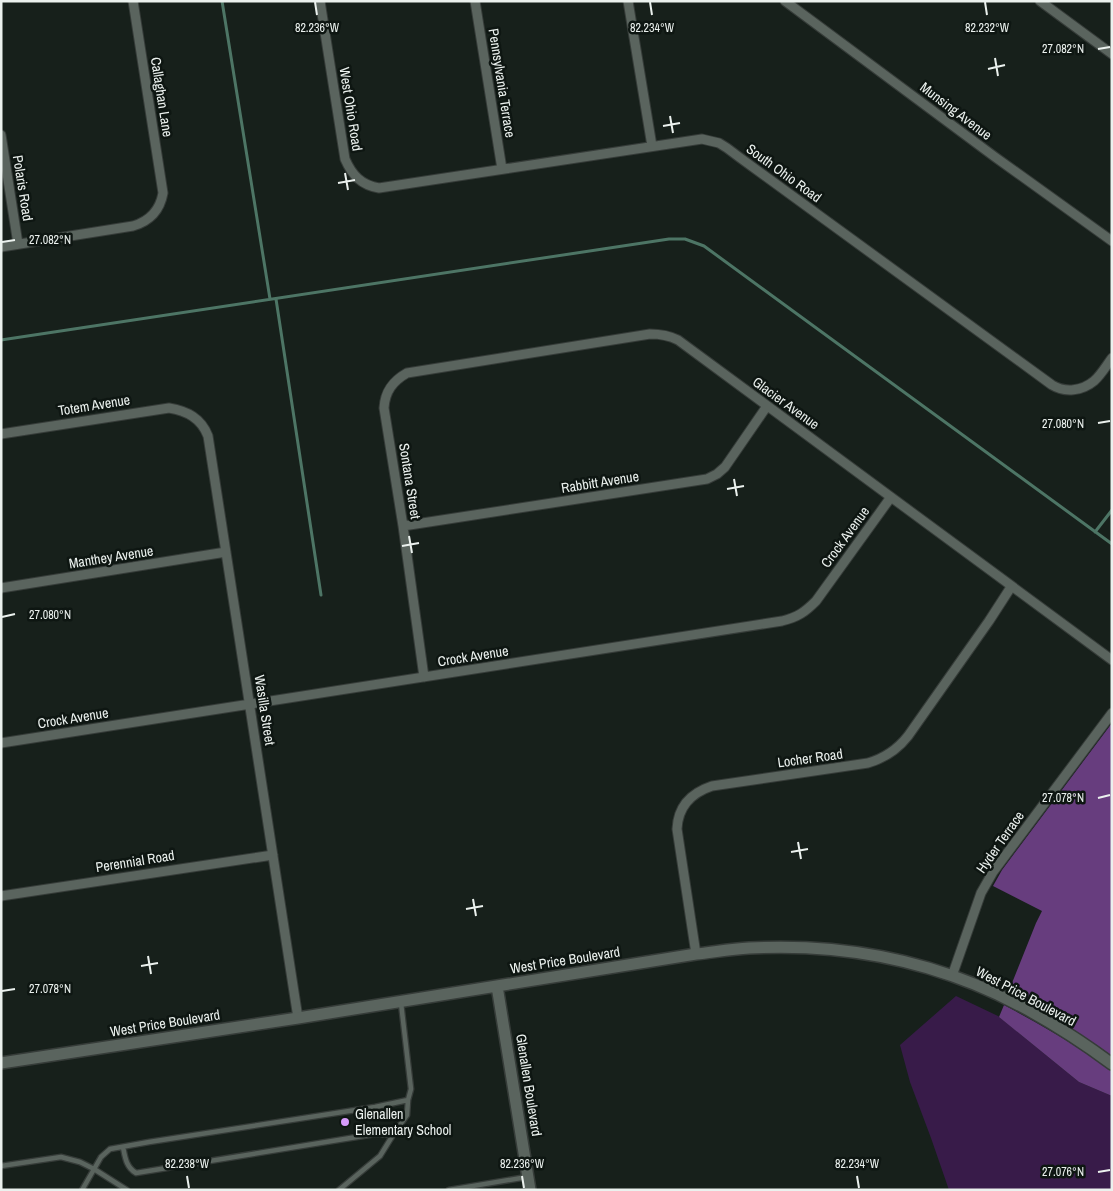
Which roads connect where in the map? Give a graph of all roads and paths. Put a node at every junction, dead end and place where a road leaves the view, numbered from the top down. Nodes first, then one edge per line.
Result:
1 (133, 1) edge
2 (320, 1) edge
3 (475, 1) edge
4 (628, 1) edge
5 (785, 1) edge
6 (1040, 1) edge
7 (1112, 54) edge
8 (1, 135) edge
9 (652, 146) junction
10 (502, 169) junction
11 (425, 181) joint
12 (1112, 241) edge
13 (18, 244) junction
14 (1, 246) edge
15 (1112, 358) edge
16 (394, 382) joint
17 (767, 406) junction
18 (190, 414) joint
19 (1, 434) edge
20 (891, 497) junction
21 (403, 526) junction
22 (226, 552) junction
23 (1011, 587) junction
24 (1, 588) edge
25 (1112, 660) edge
26 (424, 677) junction
27 (250, 704) junction
28 (1112, 713) edge
29 (1, 743) edge
30 (273, 855) junction
31 (1, 896) edge
32 (696, 954) junction
33 (952, 976) junction
34 (498, 986) junction
35 (400, 1001) junction
36 (298, 1018) junction
37 (1, 1063) edge
38 (1112, 1064) edge
39 (408, 1100) junction
40 (393, 1134) junction
41 (123, 1147) junction
42 (1, 1166) edge
43 (94, 1169) junction
44 (528, 1177) junction
45 (82, 1190) edge
46 (127, 1190) edge
47 (339, 1190) edge
48 (449, 1190) edge
49 (530, 1190) edge

1 - 13 street, Callaghan Lane
2 - 11 street, West Ohio Road
3 - 10 street, Pennsylvania Terrace
4 - 9 street
5 - 12 street, Munsing Avenue
6 - 7 street
8 - 13 street, Polaris Road
9 - 10 street, South Ohio Road
9 - 15 street, South Ohio Road
10 - 11 street, South Ohio Road
13 - 14 street
16 - 17 street, Glacier Avenue
16 - 21 street, Sontana Street
17 - 20 street, Glacier Avenue
17 - 21 street, Rabbitt Avenue
18 - 19 street, Totem Avenue
18 - 22 street, Wasilla Street
20 - 23 street, Glacier Avenue
20 - 26 street, Crock Avenue
21 - 26 street, Sontana Street
22 - 24 street, Manthey Avenue
22 - 27 street, Wasilla Street
23 - 25 street, Glacier Avenue
23 - 32 street, Locher Road
26 - 27 street, Crock Avenue
27 - 29 street, Crock Avenue
27 - 30 street, Wasilla Street
28 - 33 street, Hyder Terrace
30 - 31 street, Perennial Road
30 - 36 street, Wasilla Street
32 - 33 street, West Price Boulevard
32 - 34 street, West Price Boulevard
33 - 38 street, West Price Boulevard
34 - 35 street, West Price Boulevard
34 - 44 street, Glenallen Boulevard
35 - 36 street, West Price Boulevard
35 - 39 lane
36 - 37 street, West Price Boulevard
39 - 40 lane
39 - 41 lane
40 - 41 lane
40 - 47 lane
41 - 43 lane
42 - 43 lane
43 - 45 lane
43 - 46 lane
44 - 48 lane
44 - 49 street, Glenallen Boulevard

